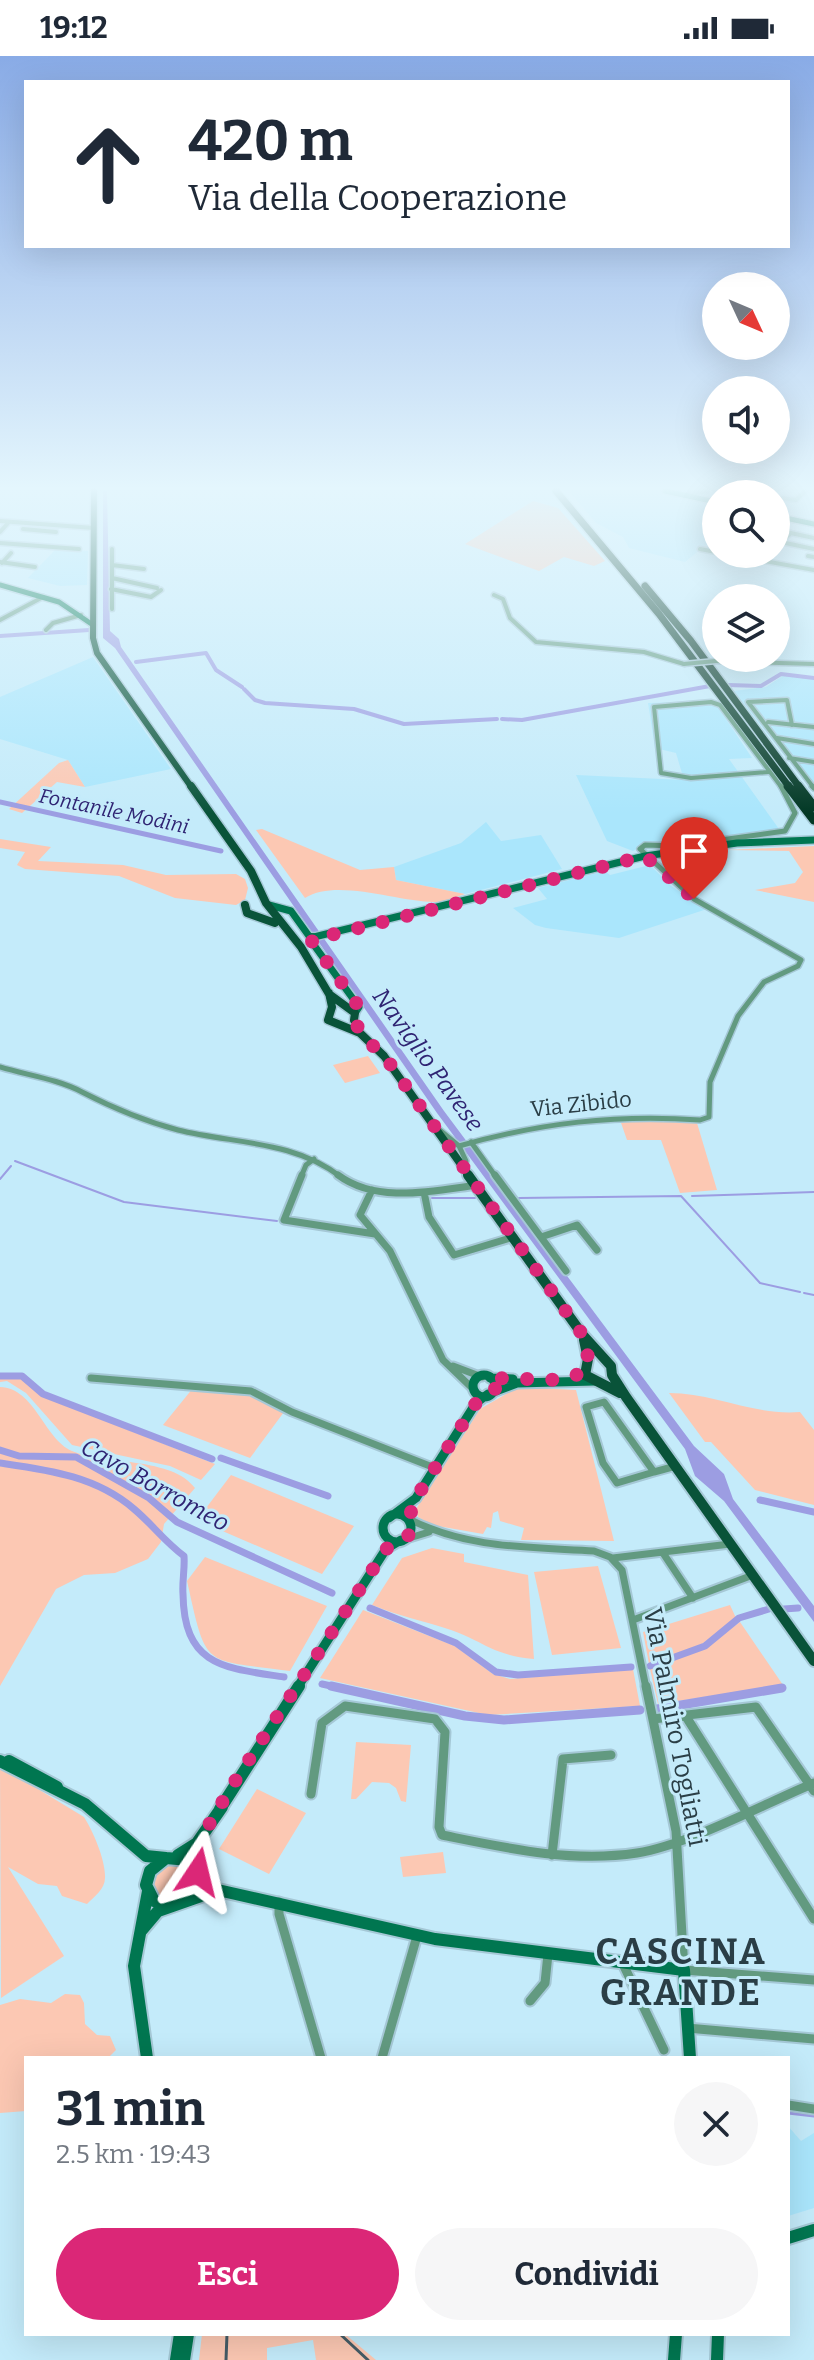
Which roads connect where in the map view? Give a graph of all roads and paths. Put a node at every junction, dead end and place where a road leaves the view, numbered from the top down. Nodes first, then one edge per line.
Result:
1 (111, 598) edge
2 (40, 599) edge
3 (46, 599) edge
4 (98, 599) joint
5 (104, 599) edge
6 (502, 599) edge
7 (646, 599) edge
8 (655, 599) edge
9 (112, 609) dead end
10 (83, 616) junction
11 (0, 620) edge
12 (94, 621) junction
13 (46, 630) dead end
14 (814, 664) edge
15 (768, 722) junction
16 (792, 725) junction
17 (814, 727) edge
18 (777, 738) junction
19 (814, 744) edge
20 (789, 758) junction
21 (814, 762) edge
22 (768, 772) junction
23 (802, 777) junction
24 (814, 778) edge
25 (814, 788) edge
26 (814, 808) edge
27 (814, 820) edge
28 (812, 840) edge
29 (645, 856) junction
30 (256, 886) junction
31 (245, 905) junction
32 (268, 906) junction
33 (254, 915) junction
34 (280, 926) junction
35 (314, 937) junction
36 (329, 993) junction
37 (342, 1008) junction
38 (331, 1010) junction
39 (354, 1017) junction
40 (343, 1025) junction
41 (360, 1033) junction
42 (0, 1067) edge
43 (436, 1127) junction
44 (471, 1142) junction
45 (459, 1146) junction
46 (314, 1159) junction
47 (464, 1166) junction
48 (477, 1185) junction
49 (372, 1190) junction
50 (424, 1192) junction
51 (375, 1234) junction
52 (514, 1237) junction
53 (541, 1237) junction
54 (597, 1250) dead end
55 (566, 1271) dead end
56 (582, 1334) junction
57 (443, 1360) junction
58 (603, 1361) junction
59 (586, 1368) junction
60 (612, 1375) junction
61 (486, 1377) junction
62 (91, 1378) dead end
63 (598, 1381) junction
64 (472, 1389) junction
65 (491, 1393) junction
66 (626, 1397) junction
67 (474, 1406) junction
68 (676, 1466) junction
69 (435, 1468) junction
70 (654, 1472) junction
71 (416, 1498) junction
72 (389, 1518) junction
73 (410, 1521) junction
74 (433, 1532) junction
75 (386, 1537) junction
76 (403, 1540) junction
77 (730, 1544) junction
78 (386, 1549) junction
79 (663, 1553) junction
80 (610, 1556) junction
81 (753, 1575) junction
82 (693, 1598) junction
83 (633, 1620) junction
84 (814, 1661) edge
85 (685, 1715) junction
86 (653, 1719) junction
87 (611, 1755) dead end
88 (0, 1758) edge
89 (813, 1786) edge
90 (311, 1794) dead end
91 (746, 1811) junction
92 (203, 1835) junction
93 (677, 1841) junction
94 (142, 1853) junction
95 (552, 1855) junction
96 (170, 1857) junction
97 (199, 1872) junction
98 (148, 1875) junction
99 (217, 1890) junction
100 (148, 1891) junction
101 (190, 1899) junction
102 (279, 1902) junction
103 (172, 1906) junction
104 (814, 1919) edge
105 (142, 1930) junction
106 (417, 1936) junction
107 (548, 1954) junction
108 (623, 1964) junction
109 (684, 1970) junction
110 (814, 1980) edge
111 (530, 2001) dead end
112 (687, 2028) junction
113 (814, 2039) edge
114 (664, 2050) dead end
115 (147, 2056) edge
116 (320, 2056) edge
117 (383, 2056) edge
118 (690, 2056) edge
119 (790, 2105) edge
120 (814, 2109) edge
121 (814, 2230) edge
122 (790, 2237) edge
123 (180, 2336) edge
124 (188, 2336) edge
125 (676, 2336) edge
126 (718, 2336) edge
127 (176, 2360) edge
128 (184, 2360) edge
129 (674, 2360) edge
130 (717, 2360) edge

1 - 9 street
2 - 11 street
3 - 10 street
4 - 5 street
4 - 12 main road
6 - 14 street, bridge
7 - 27 highway
8 - 26 highway
10 - 12 street
10 - 13 street
12 - 30 main road
15 - 16 street
15 - 16 street
15 - 18 street
16 - 17 street
18 - 19 street
18 - 20 street
20 - 21 street
20 - 23 street
22 - 22 street
22 - 29 street
23 - 24 street
23 - 25 street
28 - 29 street
29 - 35 street
29 - 44 street, Via Zibido
30 - 31 main road
30 - 32 main road
31 - 32 main road
31 - 33 main road
32 - 33 main road
32 - 34 main road
32 - 35 street
33 - 34 main road
34 - 36 main road
35 - 39 street
36 - 37 main road
36 - 38 main road
37 - 38 main road
37 - 39 main road
38 - 40 main road
39 - 40 main road
39 - 41 main road
40 - 41 main road
41 - 43 main road
42 - 46 street
43 - 45 street
43 - 47 main road
44 - 45 street, Via Zibido
44 - 53 street
45 - 47 street
46 - 49 street
46 - 51 street
47 - 48 main road
48 - 50 street
48 - 52 main road
49 - 50 street
49 - 51 street
50 - 52 street
51 - 57 street
52 - 56 main road
53 - 54 street
53 - 55 street
56 - 58 main road
56 - 59 main road
57 - 61 street
57 - 64 street
58 - 59 main road
58 - 60 main road
59 - 61 street
59 - 63 main road
60 - 63 main road
60 - 66 main road
61 - 64 street
61 - 65 street
62 - 69 street
63 - 65 street
63 - 66 main road
64 - 65 street
64 - 67 street
65 - 67 street
66 - 68 main road
67 - 69 street
68 - 70 street
68 - 77 main road
69 - 71 street
70 - 70 street
71 - 72 street
71 - 73 street
72 - 73 street
72 - 75 street
73 - 74 street
73 - 76 street
74 - 76 street
74 - 80 street
75 - 76 street
75 - 78 street
76 - 78 street
77 - 79 street
77 - 81 main road
78 - 92 street
79 - 80 street
79 - 82 street
80 - 83 street, Via Palmiro Togliatti
81 - 82 street
81 - 84 main road
82 - 83 street
83 - 86 street, Via Palmiro Togliatti
85 - 86 street
85 - 89 street
85 - 91 street
86 - 93 street, Via Palmiro Togliatti
87 - 95 street
88 - 94 street
89 - 91 street
90 - 95 street
91 - 93 street
91 - 104 street
92 - 96 street
92 - 97 street
93 - 95 street
93 - 109 street, Via Palmiro Togliatti
94 - 96 street
94 - 98 street
96 - 97 street
96 - 98 street
97 - 99 street
97 - 101 street
98 - 100 street
99 - 101 street
99 - 102 street
100 - 103 street
100 - 105 street
101 - 103 street
102 - 106 street
102 - 116 street
103 - 105 street
105 - 115 street
106 - 107 street
106 - 117 street
107 - 108 street
107 - 111 street
108 - 109 street
108 - 114 street
109 - 110 street
109 - 112 street, Via Palmiro Togliatti
112 - 113 street
112 - 118 street, Via Palmiro Togliatti
119 - 120 street
121 - 122 street
123 - 127 street
124 - 128 street
125 - 129 street
126 - 130 street

